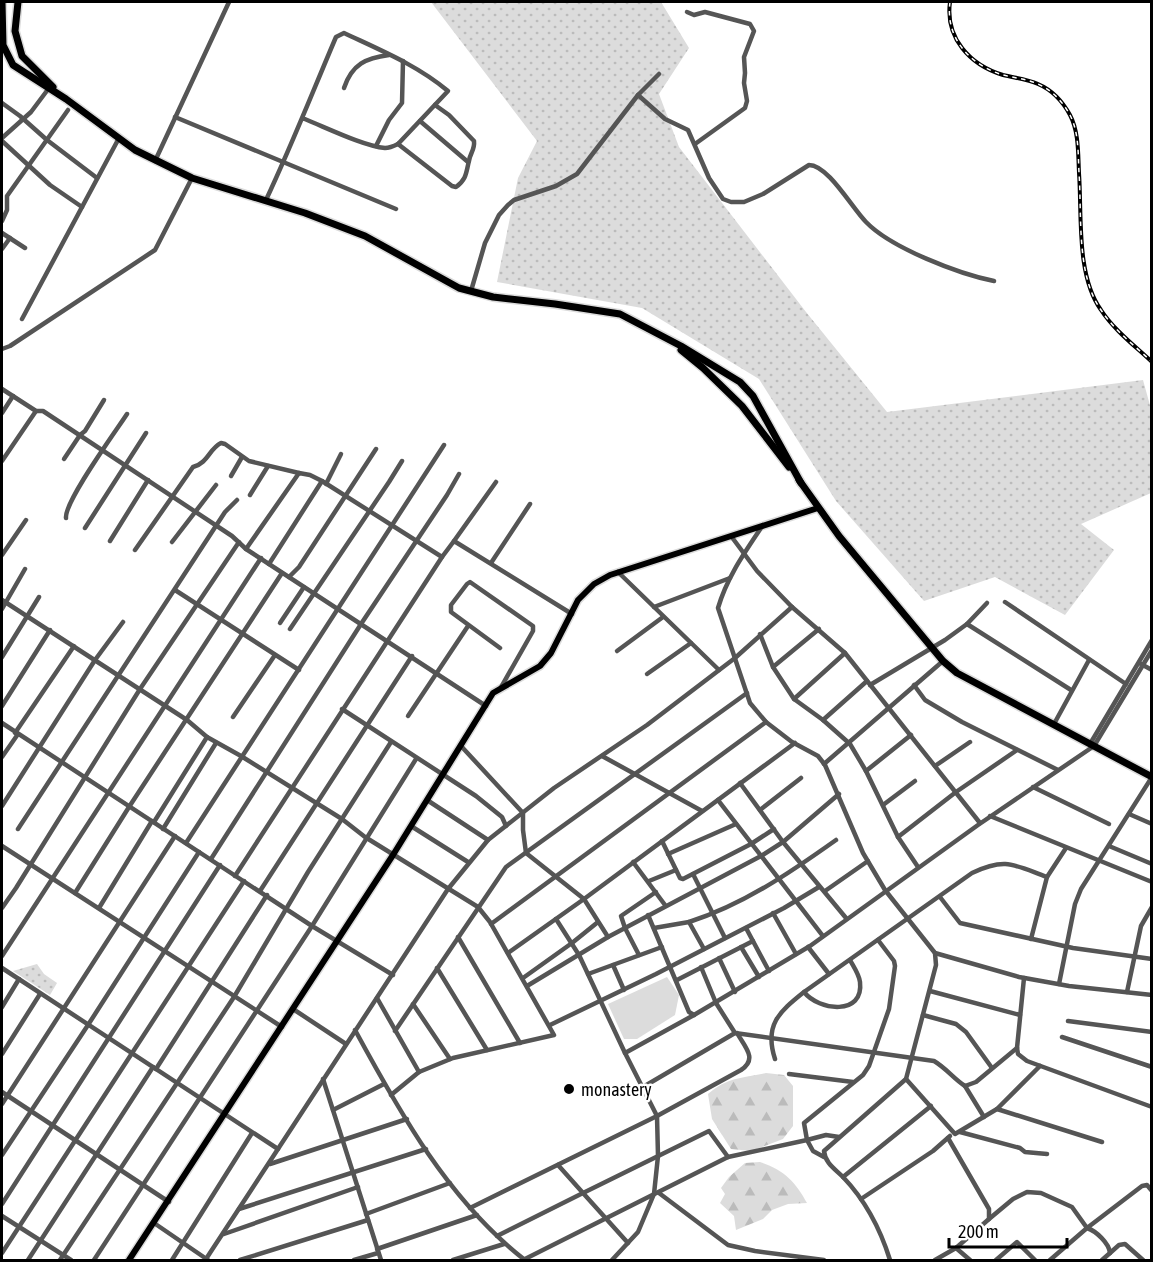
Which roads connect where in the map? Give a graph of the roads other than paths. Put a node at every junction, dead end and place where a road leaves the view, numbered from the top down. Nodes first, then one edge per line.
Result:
1 (2, 2) edge
2 (18, 2) edge
3 (229, 2) edge
4 (687, 12) dead end
5 (2, 46) edge
6 (389, 55) junction
7 (403, 61) junction
8 (659, 74) dead end
9 (49, 88) junction
10 (344, 88) dead end
11 (638, 95) junction
12 (66, 99) junction
13 (2, 102) edge
14 (435, 105) junction
15 (68, 110) dead end
16 (175, 117) junction
17 (302, 118) junction
18 (24, 119) junction
19 (420, 121) junction
20 (119, 138) junction
21 (2, 139) edge
22 (47, 140) junction
23 (398, 144) junction
24 (695, 144) junction
25 (376, 146) junction
26 (155, 161) junction
27 (284, 162) junction
28 (468, 162) junction
29 (29, 166) junction
30 (97, 178) junction
31 (192, 178) junction
32 (266, 200) junction
33 (82, 207) junction
34 (396, 209) dead end
35 (2, 221) edge
36 (2, 233) edge
37 (10, 238) junction
38 (2, 249) edge
39 (25, 249) dead end
40 (994, 281) dead end
41 (471, 291) junction
42 (21, 319) dead end
43 (667, 339) junction
44 (2, 349) edge
45 (2, 389) edge
46 (14, 396) junction
47 (104, 400) dead end
48 (36, 411) junction
49 (2, 413) edge
50 (127, 414) dead end
51 (146, 433) dead end
52 (80, 435) junction
53 (444, 445) dead end
54 (376, 449) dead end
55 (102, 450) junction
56 (341, 454) dead end
57 (242, 457) junction
58 (64, 459) dead end
59 (402, 460) dead end
60 (2, 461) edge
61 (126, 466) junction
62 (268, 466) junction
63 (299, 473) junction
64 (459, 474) dead end
65 (231, 476) dead end
66 (148, 480) junction
67 (324, 482) junction
68 (496, 482) dead end
69 (801, 483) junction
70 (216, 484) dead end
71 (250, 495) dead end
72 (171, 496) junction
73 (346, 496) junction
74 (237, 500) dead end
75 (530, 504) dead end
76 (818, 508) junction
77 (370, 510) junction
78 (194, 511) junction
79 (66, 519) dead end
80 (26, 520) dead end
81 (393, 525) junction
82 (763, 525) junction
83 (217, 526) junction
84 (85, 528) dead end
85 (731, 536) junction
86 (416, 540) junction
87 (110, 541) dead end
88 (453, 541) junction
89 (172, 542) dead end
90 (239, 542) junction
91 (135, 549) dead end
92 (246, 549) junction
93 (744, 554) junction
94 (2, 555) edge
95 (442, 557) junction
96 (261, 558) junction
97 (491, 563) junction
98 (269, 564) junction
99 (25, 569) dead end
100 (618, 572) junction
101 (282, 573) junction
102 (289, 577) junction
103 (730, 578) junction
104 (304, 587) junction
105 (175, 590) junction
106 (314, 594) junction
107 (39, 597) dead end
108 (4, 601) edge
109 (1005, 602) dead end
110 (987, 603) dead end
111 (197, 604) junction
112 (792, 607) junction
113 (654, 608) junction
114 (2, 609) edge
115 (337, 609) junction
116 (572, 614) junction
117 (27, 616) junction
118 (663, 617) junction
119 (221, 620) junction
120 (123, 622) dead end
121 (280, 623) dead end
122 (361, 624) junction
123 (967, 624) junction
124 (468, 626) junction
125 (290, 629) dead end
126 (819, 629) junction
127 (50, 630) junction
128 (243, 633) junction
129 (760, 634) junction
130 (1152, 640) edge
131 (386, 641) junction
132 (691, 643) junction
133 (74, 646) junction
134 (930, 647) junction
135 (500, 648) dead end
136 (1152, 650) edge
137 (617, 651) dead end
138 (845, 653) junction
139 (275, 655) junction
140 (412, 656) junction
141 (2, 657) edge
142 (735, 658) junction
143 (95, 660) junction
144 (1089, 660) junction
145 (943, 661) junction
146 (1140, 664) junction
147 (773, 667) junction
148 (299, 670) junction
149 (719, 670) junction
150 (1152, 670) edge
151 (436, 672) junction
152 (647, 674) dead end
153 (118, 676) junction
154 (869, 683) junction
155 (1126, 684) junction
156 (914, 686) junction
157 (140, 689) junction
158 (500, 689) junction
159 (1071, 690) junction
160 (747, 693) junction
161 (794, 699) junction
162 (164, 705) junction
163 (2, 706) edge
164 (486, 706) junction
165 (889, 707) junction
166 (342, 709) junction
167 (408, 716) dead end
168 (233, 717) dead end
169 (187, 720) junction
170 (823, 720) junction
171 (766, 722) junction
172 (2, 723) edge
173 (366, 724) junction
174 (1054, 724) junction
175 (16, 733) junction
176 (911, 735) junction
177 (207, 737) junction
178 (391, 742) junction
179 (970, 742) dead end
180 (216, 743) junction
181 (795, 743) junction
182 (850, 744) junction
183 (1092, 745) junction
184 (461, 746) junction
185 (39, 748) junction
186 (1017, 750) junction
187 (241, 756) junction
188 (602, 756) junction
189 (2, 757) edge
190 (416, 759) junction
191 (62, 763) junction
192 (825, 764) junction
193 (935, 766) junction
194 (1058, 770) junction
195 (866, 771) junction
196 (266, 772) junction
197 (442, 775) junction
198 (636, 775) junction
199 (84, 777) junction
200 (1151, 777) edge
201 (801, 778) dead end
202 (915, 781) dead end
203 (740, 783) junction
204 (1033, 787) junction
205 (291, 788) junction
206 (956, 792) junction
207 (108, 793) junction
208 (668, 793) junction
209 (839, 794) junction
210 (427, 800) junction
211 (718, 800) junction
212 (316, 803) junction
213 (883, 805) junction
214 (2, 806) edge
215 (129, 807) junction
216 (760, 810) junction
217 (702, 812) junction
218 (523, 813) junction
219 (1129, 814) junction
220 (990, 816) junction
221 (342, 819) junction
222 (153, 822) junction
223 (980, 823) junction
224 (736, 824) junction
225 (1109, 824) dead end
226 (1152, 824) edge
227 (411, 826) junction
228 (506, 826) junction
229 (18, 829) dead end
230 (164, 829) junction
231 (774, 829) junction
232 (174, 836) junction
233 (365, 837) junction
234 (898, 837) junction
235 (488, 840) junction
236 (836, 840) dead end
237 (662, 841) junction
238 (783, 842) junction
239 (186, 843) junction
240 (751, 844) junction
241 (2, 846) edge
242 (1109, 846) junction
243 (1066, 848) junction
244 (199, 852) junction
245 (526, 852) junction
246 (668, 854) junction
247 (393, 855) junction
248 (761, 856) junction
249 (211, 859) junction
250 (868, 861) junction
251 (1100, 861) junction
252 (468, 862) junction
253 (633, 862) junction
254 (30, 864) junction
255 (801, 864) junction
256 (1152, 864) edge
257 (220, 865) junction
258 (918, 867) junction
259 (676, 870) junction
260 (693, 874) junction
261 (235, 876) junction
262 (555, 876) junction
263 (1047, 877) junction
264 (53, 879) junction
265 (778, 879) junction
266 (244, 881) junction
267 (649, 881) junction
268 (1152, 882) edge
269 (819, 887) junction
270 (448, 889) junction
271 (701, 889) junction
272 (885, 890) junction
273 (260, 891) junction
274 (825, 891) junction
275 (656, 892) junction
276 (75, 893) junction
277 (267, 895) junction
278 (940, 897) junction
279 (584, 899) junction
280 (795, 900) junction
281 (665, 905) junction
282 (477, 907) junction
283 (1152, 907) edge
284 (2, 908) edge
285 (99, 908) junction
286 (287, 909) junction
287 (773, 913) junction
288 (648, 915) junction
289 (714, 915) junction
290 (846, 918) junction
291 (556, 919) junction
292 (908, 919) junction
293 (120, 922) junction
294 (598, 922) junction
295 (689, 922) junction
296 (491, 924) junction
297 (312, 926) junction
298 (625, 928) junction
299 (654, 928) junction
300 (746, 928) junction
301 (823, 936) junction
302 (458, 937) junction
303 (608, 937) junction
304 (144, 938) junction
305 (725, 938) junction
306 (1031, 939) junction
307 (878, 940) junction
308 (338, 941) junction
309 (753, 941) junction
310 (572, 943) junction
311 (1067, 946) junction
312 (662, 947) junction
313 (741, 947) junction
314 (808, 947) junction
315 (704, 949) junction
316 (165, 951) junction
317 (508, 953) junction
318 (935, 953) junction
319 (796, 954) junction
320 (579, 955) junction
321 (639, 955) junction
322 (2, 956) edge
323 (1134, 956) junction
324 (719, 958) junction
325 (1152, 959) edge
326 (850, 960) junction
327 (613, 964) junction
328 (670, 966) junction
329 (189, 967) junction
330 (701, 967) junction
331 (2, 968) edge
332 (437, 968) junction
333 (769, 971) junction
334 (588, 974) junction
335 (829, 974) junction
336 (393, 975) junction
337 (759, 977) junction
338 (522, 978) junction
339 (1024, 978) junction
340 (19, 980) junction
341 (677, 980) junction
342 (211, 982) junction
343 (1059, 984) junction
344 (527, 986) junction
345 (624, 990) junction
346 (930, 991) junction
347 (735, 992) junction
348 (804, 992) junction
349 (1127, 992) junction
350 (40, 994) junction
351 (1152, 995) edge
352 (234, 997) junction
353 (376, 998) junction
354 (601, 1000) junction
355 (716, 1003) junction
356 (413, 1004) junction
357 (2, 1007) edge
358 (64, 1009) junction
359 (293, 1009) junction
360 (256, 1011) junction
361 (923, 1015) junction
362 (1020, 1015) junction
363 (694, 1016) junction
364 (1068, 1021) dead end
365 (88, 1025) junction
366 (550, 1025) junction
367 (282, 1027) junction
368 (355, 1030) junction
369 (395, 1031) junction
370 (1152, 1032) edge
371 (736, 1033) junction
372 (772, 1037) junction
373 (1062, 1037) dead end
374 (109, 1039) junction
375 (520, 1043) junction
376 (346, 1044) junction
377 (1017, 1048) junction
378 (487, 1050) junction
379 (625, 1053) junction
380 (873, 1053) junction
381 (2, 1054) edge
382 (132, 1054) junction
383 (911, 1056) junction
384 (450, 1059) junction
385 (775, 1059) dead end
386 (1040, 1066) junction
387 (1152, 1067) edge
388 (154, 1068) junction
389 (992, 1068) junction
390 (419, 1072) junction
391 (789, 1074) dead end
392 (323, 1079) junction
393 (906, 1079) junction
394 (853, 1082) junction
395 (178, 1084) junction
396 (384, 1084) junction
397 (966, 1086) junction
398 (643, 1087) junction
399 (4, 1094) edge
400 (391, 1095) junction
401 (200, 1098) junction
402 (2, 1104) edge
403 (931, 1106) junction
404 (1152, 1107) edge
405 (997, 1109) junction
406 (333, 1110) junction
407 (30, 1111) junction
408 (225, 1113) junction
409 (657, 1116) junction
410 (984, 1117) junction
411 (407, 1119) junction
412 (53, 1125) junction
413 (252, 1133) junction
414 (957, 1133) junction
415 (839, 1137) junction
416 (948, 1138) junction
417 (342, 1139) junction
418 (76, 1140) junction
419 (807, 1140) junction
420 (1102, 1142) dead end
421 (278, 1149) junction
422 (426, 1149) junction
423 (1047, 1154) dead end
424 (2, 1155) edge
425 (98, 1155) junction
426 (658, 1156) junction
427 (728, 1157) junction
428 (825, 1157) junction
429 (268, 1164) junction
430 (558, 1164) junction
431 (119, 1170) junction
432 (353, 1173) junction
433 (843, 1177) junction
434 (450, 1183) junction
435 (142, 1186) junction
436 (358, 1187) junction
437 (1152, 1191) edge
438 (583, 1193) junction
439 (657, 1194) junction
440 (861, 1199) junction
441 (169, 1202) junction
442 (2, 1204) edge
443 (470, 1208) junction
444 (239, 1209) junction
445 (366, 1214) junction
446 (477, 1215) junction
447 (2, 1216) edge
448 (606, 1218) junction
449 (989, 1219) junction
450 (368, 1220) junction
451 (154, 1223) junction
452 (18, 1227) junction
453 (1087, 1228) junction
454 (222, 1234) junction
455 (497, 1236) junction
456 (40, 1241) junction
457 (183, 1243) junction
458 (628, 1243) junction
459 (504, 1244) junction
460 (956, 1248) junction
461 (378, 1251) junction
462 (2, 1253) edge
463 (776, 1253) junction
464 (1110, 1253) junction
465 (62, 1258) edge
466 (612, 1259) edge
467 (28, 1260) edge
468 (71, 1260) edge
469 (94, 1260) edge
470 (129, 1260) edge
471 (172, 1260) edge
472 (207, 1260) edge
473 (240, 1260) edge
474 (354, 1260) edge
475 (381, 1260) edge
476 (453, 1260) edge
477 (526, 1260) edge
478 (775, 1260) edge
479 (824, 1260) edge
480 (890, 1260) edge
481 (935, 1260) edge
482 (970, 1260) edge
483 (996, 1260) edge
484 (1035, 1260) edge
485 (1050, 1260) edge
486 (1102, 1260) edge
487 (1143, 1260) edge

1 - 5 highway
2 - 12 highway
3 - 16 street
4 - 24 street
5 - 9 highway
6 - 7 street
6 - 10 street
6 - 17 street
7 - 14 street
7 - 25 street
8 - 11 street
9 - 12 highway
9 - 18 street
11 - 24 street
11 - 41 street
12 - 20 highway
13 - 18 street
14 - 19 street
14 - 28 street
15 - 22 street
16 - 26 street
16 - 27 street
17 - 25 street
17 - 27 street
18 - 21 street
18 - 22 street
19 - 23 street
19 - 28 street
20 - 26 highway
20 - 30 street
21 - 29 street
22 - 29 street
22 - 30 street
23 - 25 street
23 - 28 street
24 - 40 street
26 - 31 highway
27 - 32 street
27 - 34 street
29 - 33 street
29 - 35 street
30 - 33 street
31 - 32 highway
31 - 44 street
32 - 41 highway
33 - 42 street
36 - 37 street
37 - 38 street
37 - 39 street
41 - 43 highway
43 - 69 highway
43 - 69 highway
45 - 46 street
46 - 48 street
46 - 49 street
47 - 52 street
48 - 52 street
48 - 60 street
50 - 55 street
51 - 61 street
52 - 55 street
52 - 58 street
53 - 81 street
54 - 73 street
55 - 61 street
55 - 79 street
56 - 67 street
57 - 62 street
57 - 65 street
57 - 72 street
59 - 77 street
61 - 66 street
61 - 84 street
62 - 63 street
62 - 71 street
63 - 67 street
63 - 92 street
64 - 86 street
66 - 72 street
66 - 87 street
67 - 73 street
67 - 98 street
68 - 88 street
69 - 76 highway
70 - 78 street
72 - 78 street
72 - 91 street
73 - 77 street
73 - 102 street
74 - 83 street
75 - 97 street
76 - 82 main road
76 - 134 highway
77 - 81 street
77 - 106 street
78 - 83 street
78 - 89 street
80 - 94 street
81 - 86 street
81 - 115 street
82 - 85 main road
82 - 93 street
83 - 90 street
83 - 105 street
85 - 93 street
85 - 100 main road
86 - 95 street
86 - 122 street
88 - 95 street
88 - 97 street
90 - 92 street
90 - 111 street
92 - 96 street
93 - 103 street
93 - 112 street
95 - 131 street
96 - 98 street
96 - 119 street
97 - 116 street
98 - 101 street
99 - 108 street
100 - 113 street
100 - 116 main road
101 - 102 street
101 - 128 street
102 - 104 street
103 - 113 street
103 - 142 street
104 - 106 street
104 - 121 street
105 - 111 street
105 - 153 street
106 - 115 street
106 - 125 street
107 - 117 street
108 - 114 street
108 - 117 street
109 - 144 street
110 - 123 street
111 - 119 street
111 - 157 street
112 - 126 street
112 - 129 street
113 - 118 street
115 - 122 street
115 - 148 street
116 - 158 main road
117 - 127 street
117 - 141 street
118 - 132 street
118 - 137 street
119 - 128 street
119 - 162 street
120 - 143 street
122 - 131 street
122 - 196 street
123 - 134 street
123 - 159 street
124 - 135 street
124 - 151 street
124 - 158 street
126 - 138 street
126 - 147 street
127 - 133 street
127 - 163 street
128 - 139 street
128 - 169 street
129 - 142 street
129 - 147 street
130 - 146 street
131 - 140 street
131 - 166 street
132 - 149 street
132 - 152 street
133 - 143 street
133 - 175 street
134 - 145 highway
134 - 154 street
136 - 146 street
138 - 154 street
138 - 161 street
139 - 148 street
139 - 168 street
140 - 151 street
140 - 173 street
142 - 149 street
142 - 160 street
143 - 153 street
143 - 185 street
144 - 155 street
144 - 159 street
145 - 156 street
145 - 174 highway
146 - 150 street
146 - 155 street
146 - 183 street
147 - 161 street
148 - 187 street
149 - 188 street
151 - 164 street
151 - 167 street
153 - 157 street
153 - 191 street
154 - 165 street
154 - 170 street
155 - 183 street
156 - 165 street
156 - 186 street
157 - 162 street
157 - 199 street
158 - 164 main road
159 - 174 street
160 - 171 street
160 - 198 street
161 - 170 street
162 - 169 street
162 - 207 street
164 - 184 main road
165 - 176 street
165 - 182 street
166 - 173 street
166 - 205 street
169 - 177 street
169 - 215 street
170 - 182 street
171 - 181 street
171 - 208 street
172 - 175 street
173 - 178 street
173 - 212 street
174 - 183 highway
175 - 185 street
175 - 189 street
176 - 193 street
176 - 195 street
177 - 180 street
177 - 222 street
178 - 190 street
178 - 221 street
179 - 193 street
180 - 187 street
180 - 230 street
181 - 192 street
181 - 203 street
182 - 192 street
182 - 195 street
183 - 194 street
183 - 200 highway
184 - 197 main road
184 - 218 street
185 - 191 street
185 - 214 street
186 - 194 street
186 - 206 street
187 - 196 street
187 - 239 street
188 - 198 street
188 - 218 street
190 - 197 street
190 - 233 street
191 - 199 street
191 - 229 street
192 - 209 street
193 - 206 street
194 - 204 street
195 - 213 street
196 - 205 street
196 - 249 street
197 - 210 main road
197 - 228 street
198 - 208 street
198 - 245 street
199 - 207 street
199 - 254 street
200 - 219 street
201 - 216 street
202 - 213 street
203 - 211 street
203 - 216 street
204 - 220 street
204 - 225 street
205 - 212 street
205 - 261 street
206 - 223 street
206 - 234 street
207 - 215 street
207 - 264 street
208 - 217 street
208 - 262 street
209 - 238 street
209 - 250 street
210 - 227 main road
210 - 235 street
211 - 217 street
211 - 224 street
212 - 221 street
212 - 273 street
213 - 234 street
215 - 222 street
215 - 276 street
216 - 231 street
217 - 237 street
218 - 228 street
218 - 245 street
219 - 226 street
219 - 242 street
220 - 223 street
220 - 243 street
221 - 233 street
221 - 286 street
222 - 230 street
222 - 285 street
223 - 258 street
224 - 240 street
224 - 246 street
227 - 247 main road
227 - 252 street
228 - 235 street
230 - 232 street
231 - 238 street
231 - 240 street
232 - 239 street
232 - 293 street
233 - 247 street
233 - 297 street
234 - 258 street
235 - 252 street
236 - 255 street
237 - 246 street
237 - 253 street
238 - 248 street
238 - 255 street
239 - 244 street
240 - 248 street
240 - 260 street
241 - 254 street
242 - 251 street
242 - 256 street
243 - 251 street
243 - 263 street
244 - 249 street
244 - 304 street
245 - 262 street
245 - 282 street
246 - 259 street
247 - 270 street
247 - 308 main road
248 - 265 street
248 - 271 street
249 - 257 street
250 - 272 street
250 - 274 street
251 - 268 street
251 - 311 street
252 - 270 street
253 - 267 street
253 - 279 street
254 - 264 street
254 - 284 street
255 - 265 street
255 - 269 street
257 - 261 street
257 - 316 street
258 - 272 street
259 - 260 street
259 - 267 street
260 - 271 street
261 - 266 street
262 - 279 street
262 - 296 street
263 - 278 street
263 - 306 street
264 - 276 street
264 - 322 street
265 - 280 street
265 - 289 street
266 - 273 street
266 - 329 street
267 - 275 street
269 - 274 street
269 - 280 street
270 - 282 street
270 - 336 street
271 - 281 street
271 - 289 street
272 - 290 street
272 - 292 street
273 - 277 street
274 - 290 street
275 - 281 street
275 - 298 street
276 - 285 street
277 - 286 street
277 - 342 street
278 - 292 street
278 - 306 street
279 - 291 street
279 - 294 street
280 - 287 street
280 - 301 street
281 - 288 street
282 - 296 street
282 - 302 street
283 - 323 street
285 - 293 street
286 - 297 street
286 - 352 street
287 - 300 street
287 - 319 street
288 - 298 street
288 - 299 street
289 - 295 street
289 - 305 street
290 - 301 street
291 - 310 street
291 - 317 street
292 - 307 street
292 - 318 street
293 - 304 street
293 - 358 street
294 - 303 street
294 - 310 street
295 - 299 street
295 - 315 street
296 - 317 street
297 - 308 street
297 - 360 street
298 - 303 street
298 - 321 street
299 - 312 street
300 - 305 street
300 - 309 street
301 - 314 street
302 - 332 street
302 - 375 street
303 - 320 street
304 - 316 street
304 - 365 street
305 - 315 street
306 - 311 street
307 - 326 street
307 - 380 street
308 - 336 street
308 - 359 main road
309 - 313 street
309 - 333 street
310 - 320 street
310 - 338 street
311 - 323 street
311 - 343 street
312 - 321 street
312 - 328 street
313 - 324 street
313 - 337 street
314 - 319 street
314 - 335 street
315 - 328 street
316 - 329 street
316 - 374 street
317 - 338 street
318 - 339 street
318 - 346 street
319 - 333 street
320 - 334 street
320 - 344 street
321 - 327 street
323 - 325 street
323 - 349 street
324 - 330 street
324 - 347 street
326 - 335 street
326 - 348 street
327 - 334 street
327 - 345 street
328 - 341 street
328 - 345 street
329 - 342 street
329 - 382 street
330 - 341 street
330 - 355 street
331 - 340 street
332 - 356 street
332 - 378 street
333 - 337 street
334 - 354 street
335 - 348 street
336 - 353 street
337 - 347 street
338 - 344 street
339 - 343 street
339 - 362 street
340 - 350 street
340 - 357 street
341 - 363 street
342 - 352 street
342 - 388 street
343 - 349 street
344 - 366 street
345 - 354 street
346 - 361 street
346 - 362 street
347 - 355 street
348 - 372 street
349 - 351 street
350 - 358 street
350 - 381 street
352 - 360 street
352 - 395 street
353 - 368 street
353 - 369 street
354 - 366 street
354 - 379 street
355 - 363 street
355 - 371 street
356 - 369 street
356 - 384 street
358 - 365 street
358 - 399 street
359 - 367 main road
359 - 376 street
360 - 367 street
360 - 401 street
361 - 383 street
361 - 389 street
362 - 377 street
363 - 379 street
364 - 370 street
365 - 374 street
365 - 407 street
366 - 375 street
367 - 408 main road
368 - 376 street
368 - 396 street
369 - 390 street
371 - 372 street
371 - 398 street
371 - 409 street
372 - 380 street
372 - 385 street
373 - 387 street
374 - 382 street
374 - 412 street
375 - 378 street
376 - 392 street
377 - 386 street
377 - 389 street
378 - 384 street
379 - 398 street
380 - 383 street
380 - 394 street
382 - 388 street
382 - 418 street
383 - 393 street
383 - 397 street
384 - 390 street
386 - 404 street
386 - 405 street
388 - 395 street
388 - 425 street
389 - 397 street
390 - 400 street
391 - 394 street
392 - 406 street
392 - 421 street
393 - 403 street
393 - 415 street
394 - 419 street
395 - 401 street
395 - 431 street
396 - 400 street
396 - 406 street
397 - 410 street
398 - 409 street
399 - 402 street
399 - 407 street
400 - 411 street
401 - 408 street
401 - 435 street
403 - 414 street
403 - 433 street
405 - 410 street
405 - 420 street
406 - 417 street
407 - 412 street
407 - 424 street
408 - 413 street
408 - 441 main road
409 - 426 street
409 - 430 street
410 - 414 street
411 - 417 street
411 - 422 street
412 - 418 street
412 - 442 street
413 - 421 street
413 - 457 street
414 - 416 street
414 - 423 street
415 - 419 street
415 - 428 street
416 - 440 street
416 - 449 street
417 - 429 street
417 - 432 street
418 - 425 street
418 - 452 street
419 - 427 street
419 - 428 street
421 - 429 street
422 - 432 street
422 - 434 street
425 - 431 street
425 - 456 street
426 - 427 street
426 - 438 street
426 - 439 street
427 - 439 street
428 - 433 street
429 - 444 street
430 - 438 street
430 - 443 street
431 - 435 street
431 - 465 street
432 - 436 street
432 - 444 street
433 - 440 street
434 - 443 street
434 - 445 street
435 - 441 street
435 - 469 street
436 - 445 street
436 - 454 street
437 - 453 street
438 - 448 street
438 - 455 street
439 - 448 street
439 - 458 street
439 - 463 street
440 - 480 street
441 - 451 main road
443 - 446 street
444 - 454 street
445 - 450 street
446 - 455 street
446 - 461 street
447 - 452 street
448 - 458 street
448 - 477 street
449 - 453 street
449 - 460 street
450 - 461 street
450 - 473 street
451 - 457 street
451 - 470 main road
452 - 456 street
452 - 462 street
453 - 464 street
453 - 485 street
454 - 472 street
455 - 459 street
456 - 465 street
456 - 467 street
457 - 471 street
457 - 472 street
458 - 466 street
459 - 476 street
459 - 477 street
460 - 481 street
460 - 482 street
461 - 474 street
461 - 475 street
463 - 478 street
463 - 479 street
464 - 486 street
464 - 487 street
465 - 468 street
483 - 484 street

